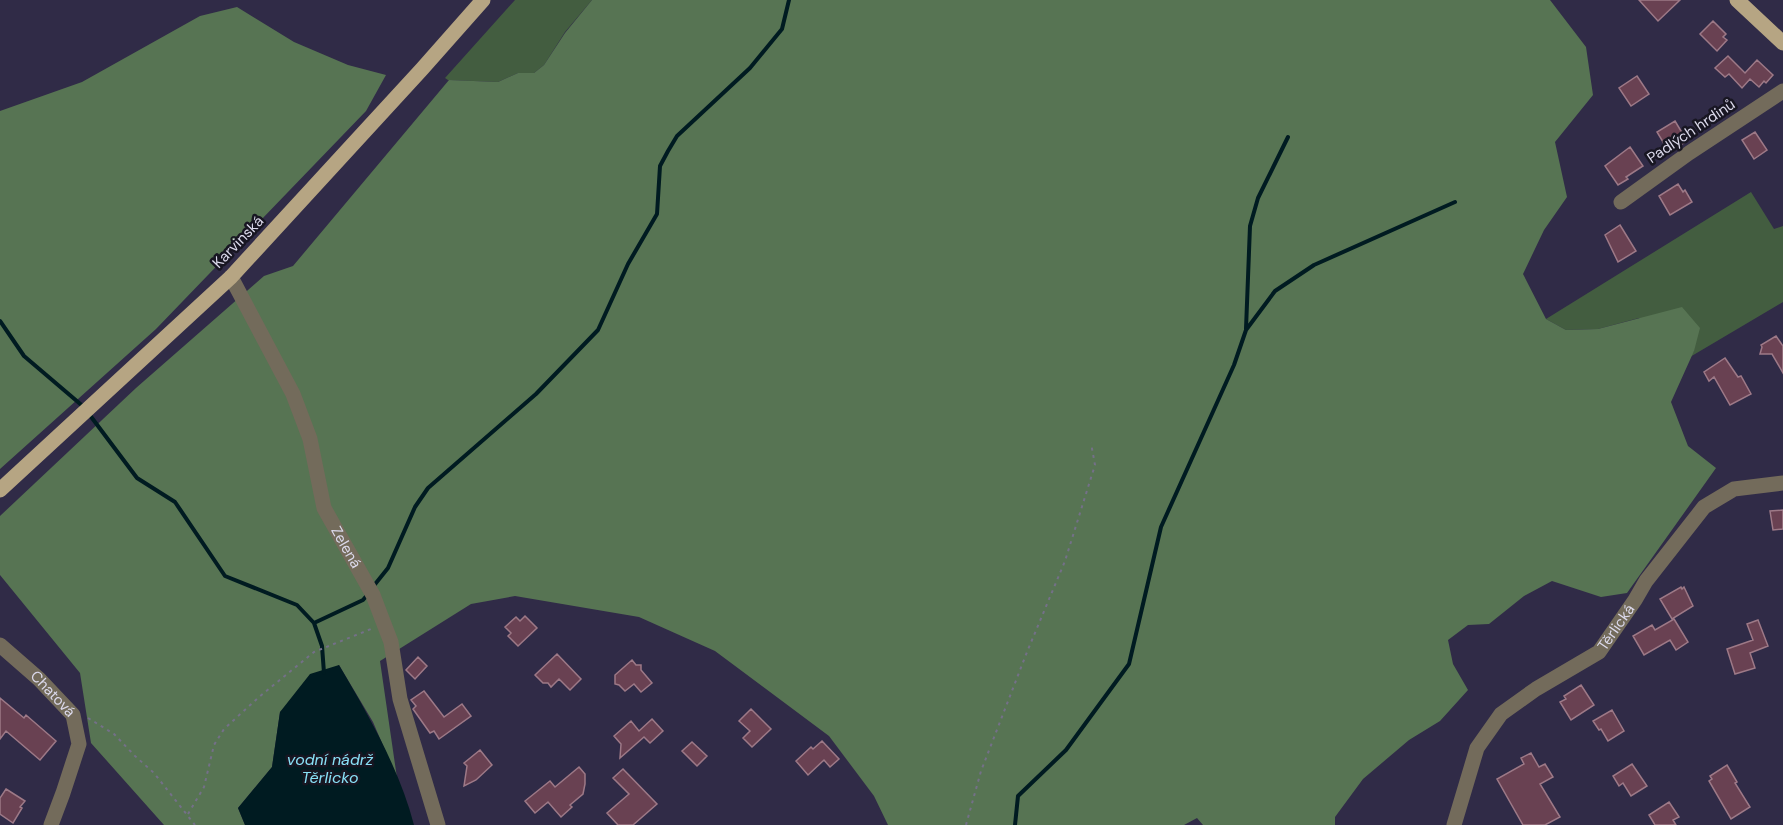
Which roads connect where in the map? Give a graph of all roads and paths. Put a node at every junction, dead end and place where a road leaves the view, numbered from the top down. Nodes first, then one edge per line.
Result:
1 (483, 0) edge
2 (1742, 2) edge
3 (1783, 43) edge
4 (1783, 91) edge
5 (1621, 202) dead end
6 (231, 277) junction
7 (1091, 443) dead end
8 (1783, 483) edge
9 (0, 490) edge
10 (384, 624) junction
11 (0, 645) edge
12 (73, 715) junction
13 (188, 814) junction
14 (51, 825) edge
15 (195, 825) edge
16 (438, 825) edge
17 (966, 825) edge
18 (1454, 825) edge

1 - 6 main road, Karvinská
2 - 3 main road
4 - 5 street, Padlých hrdinů
6 - 9 main road, Karvinská
6 - 10 street, Zelená
7 - 17 path
8 - 18 street, Těrlická
10 - 13 path
10 - 16 street, Zelená
11 - 12 street, Chatová
12 - 13 path
12 - 14 street, Chatová
13 - 15 path

